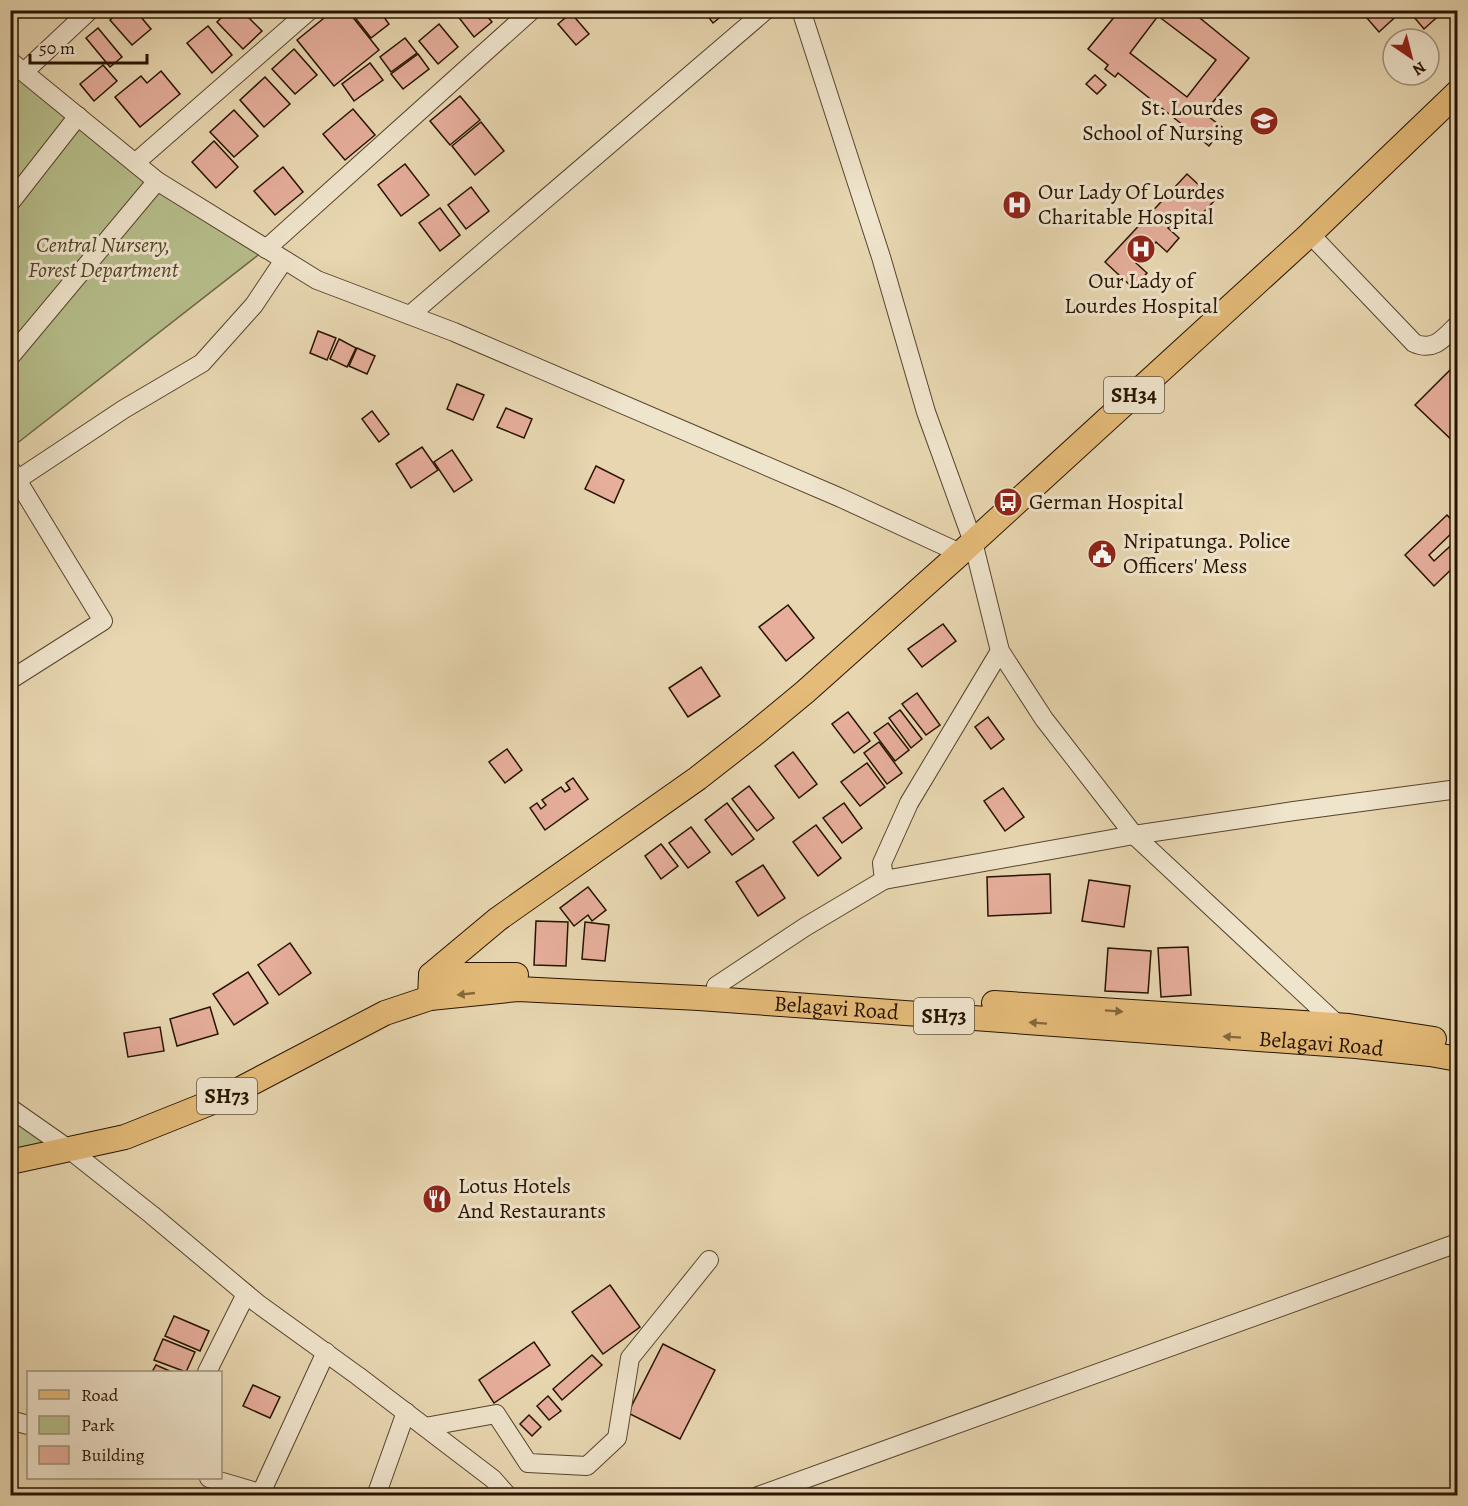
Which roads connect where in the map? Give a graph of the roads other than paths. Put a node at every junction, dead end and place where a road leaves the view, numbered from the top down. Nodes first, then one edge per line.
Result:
1 (90, 10) edge
2 (310, 10) edge
3 (532, 10) edge
4 (766, 10) edge
5 (801, 10) edge
6 (17, 66) edge
7 (1458, 92) edge
8 (78, 116) junction
9 (135, 163) junction
10 (157, 182) junction
11 (10, 203) edge
12 (1310, 234) junction
13 (266, 249) junction
14 (284, 260) junction
15 (410, 315) junction
16 (1458, 324) edge
17 (10, 357) edge
18 (14, 475) edge
19 (967, 548) junction
20 (1000, 651) junction
21 (10, 680) edge
22 (1458, 789) edge
23 (1134, 835) junction
24 (884, 880) junction
25 (716, 986) junction
26 (431, 987) junction
27 (1338, 1025) junction
28 (1458, 1043) edge
29 (1458, 1059) edge
30 (10, 1107) edge
31 (70, 1150) junction
32 (10, 1162) edge
33 (1452, 1245) dead end
34 (709, 1260) dead end
35 (246, 1294) junction
36 (326, 1352) junction
37 (208, 1371) edge
38 (406, 1412) junction
39 (10, 1420) edge
40 (27, 1425) edge
41 (425, 1426) junction
42 (213, 1479) edge
43 (266, 1494) edge
44 (376, 1496) edge
45 (508, 1496) edge
46 (758, 1496) edge

1 - 6 street
2 - 9 street
3 - 13 street
4 - 15 street
5 - 19 street
6 - 8 street
7 - 12 main road, SH34
8 - 9 street
8 - 11 street
9 - 10 street
10 - 13 street
10 - 17 street
12 - 16 street
12 - 19 main road, SH34
13 - 14 street
14 - 15 street
14 - 18 street
15 - 19 street
18 - 21 street
19 - 20 street
19 - 26 main road, SH34
20 - 23 street
20 - 24 street
22 - 23 street
23 - 24 street
23 - 27 street
24 - 25 street
25 - 26 main road
25 -> 27 main road
29 -> 26 main road, Belagavi Road / SH73
26 - 31 main road, SH73
27 - 28 main road
30 - 31 street
31 - 32 main road, SH73
31 - 35 street
33 - 46 street
34 - 41 street
35 - 36 street
35 - 37 street
36 - 38 street
36 - 43 street
38 - 41 street
38 - 44 street
39 - 40 street
41 - 45 street
42 - 43 street

